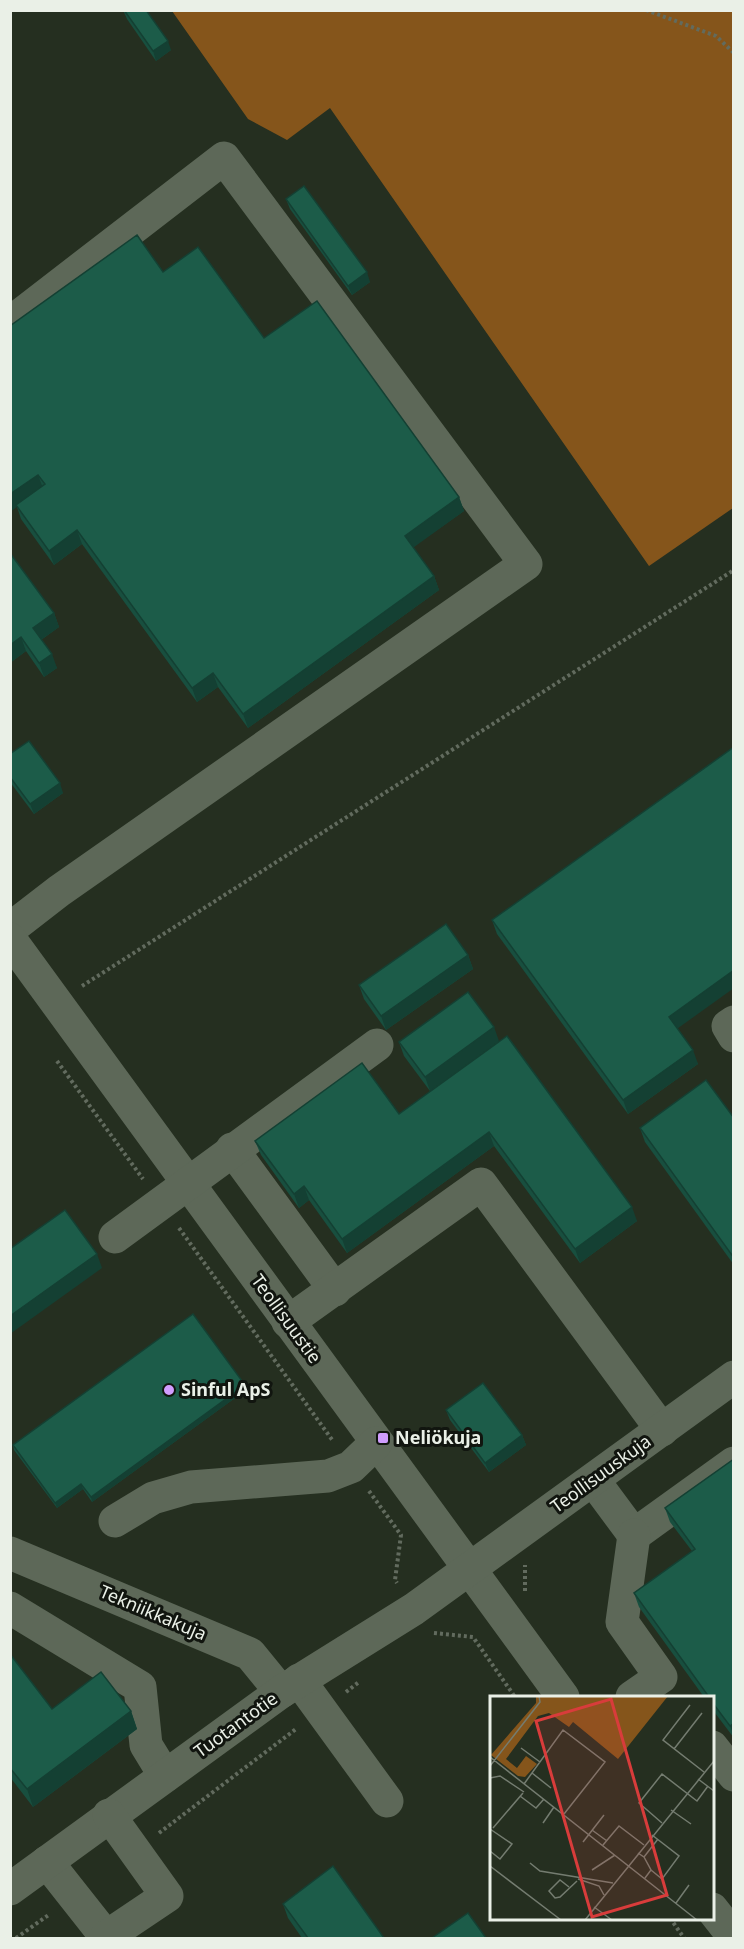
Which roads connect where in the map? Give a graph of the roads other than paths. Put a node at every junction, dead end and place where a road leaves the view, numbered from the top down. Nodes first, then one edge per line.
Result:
1 (10, 323) edge
2 (10, 929) edge
3 (10, 939) edge
4 (734, 1022) edge
5 (734, 1035) edge
6 (377, 1045) dead end
7 (232, 1149) junction
8 (188, 1185) junction
9 (115, 1237) dead end
10 (335, 1290) junction
11 (288, 1322) junction
12 (734, 1377) edge
13 (662, 1430) junction
14 (376, 1443) junction
15 (734, 1463) edge
16 (594, 1481) junction
17 (115, 1521) dead end
18 (634, 1535) junction
19 (10, 1553) edge
20 (467, 1569) junction
21 (10, 1608) edge
22 (290, 1686) junction
23 (668, 1687) edge
24 (561, 1696) edge
25 (636, 1696) edge
26 (714, 1750) edge
27 (734, 1775) edge
28 (165, 1776) junction
29 (387, 1801) dead end
30 (110, 1815) junction
31 (47, 1862) junction
32 (12, 1886) edge
33 (107, 1937) edge

1 - 2 street
3 - 8 street, Teollisuustie
4 - 5 street
6 - 7 street
7 - 8 street
7 - 10 street
8 - 9 street
8 - 11 street, Teollisuustie
10 - 11 street
10 - 13 street
11 - 14 street, Teollisuustie
12 - 13 street, Teollisuuskuja
13 - 16 street, Teollisuuskuja
14 - 17 street
14 - 20 street, Teollisuustie
15 - 18 street
16 - 18 street
16 - 20 street, Teollisuuskuja
18 - 23 street
19 - 22 street, Tekniikkakuja
20 - 22 street, Tuotantotie
20 - 24 street, Teollisuustie
21 - 28 street
22 - 28 street, Tuotantotie
22 - 29 street, Tekniikkakuja
23 - 25 street
26 - 27 street
28 - 30 street, Tuotantotie
30 - 31 street, Tuotantotie
30 - 33 street
31 - 32 street, Tuotantotie
31 - 33 street

